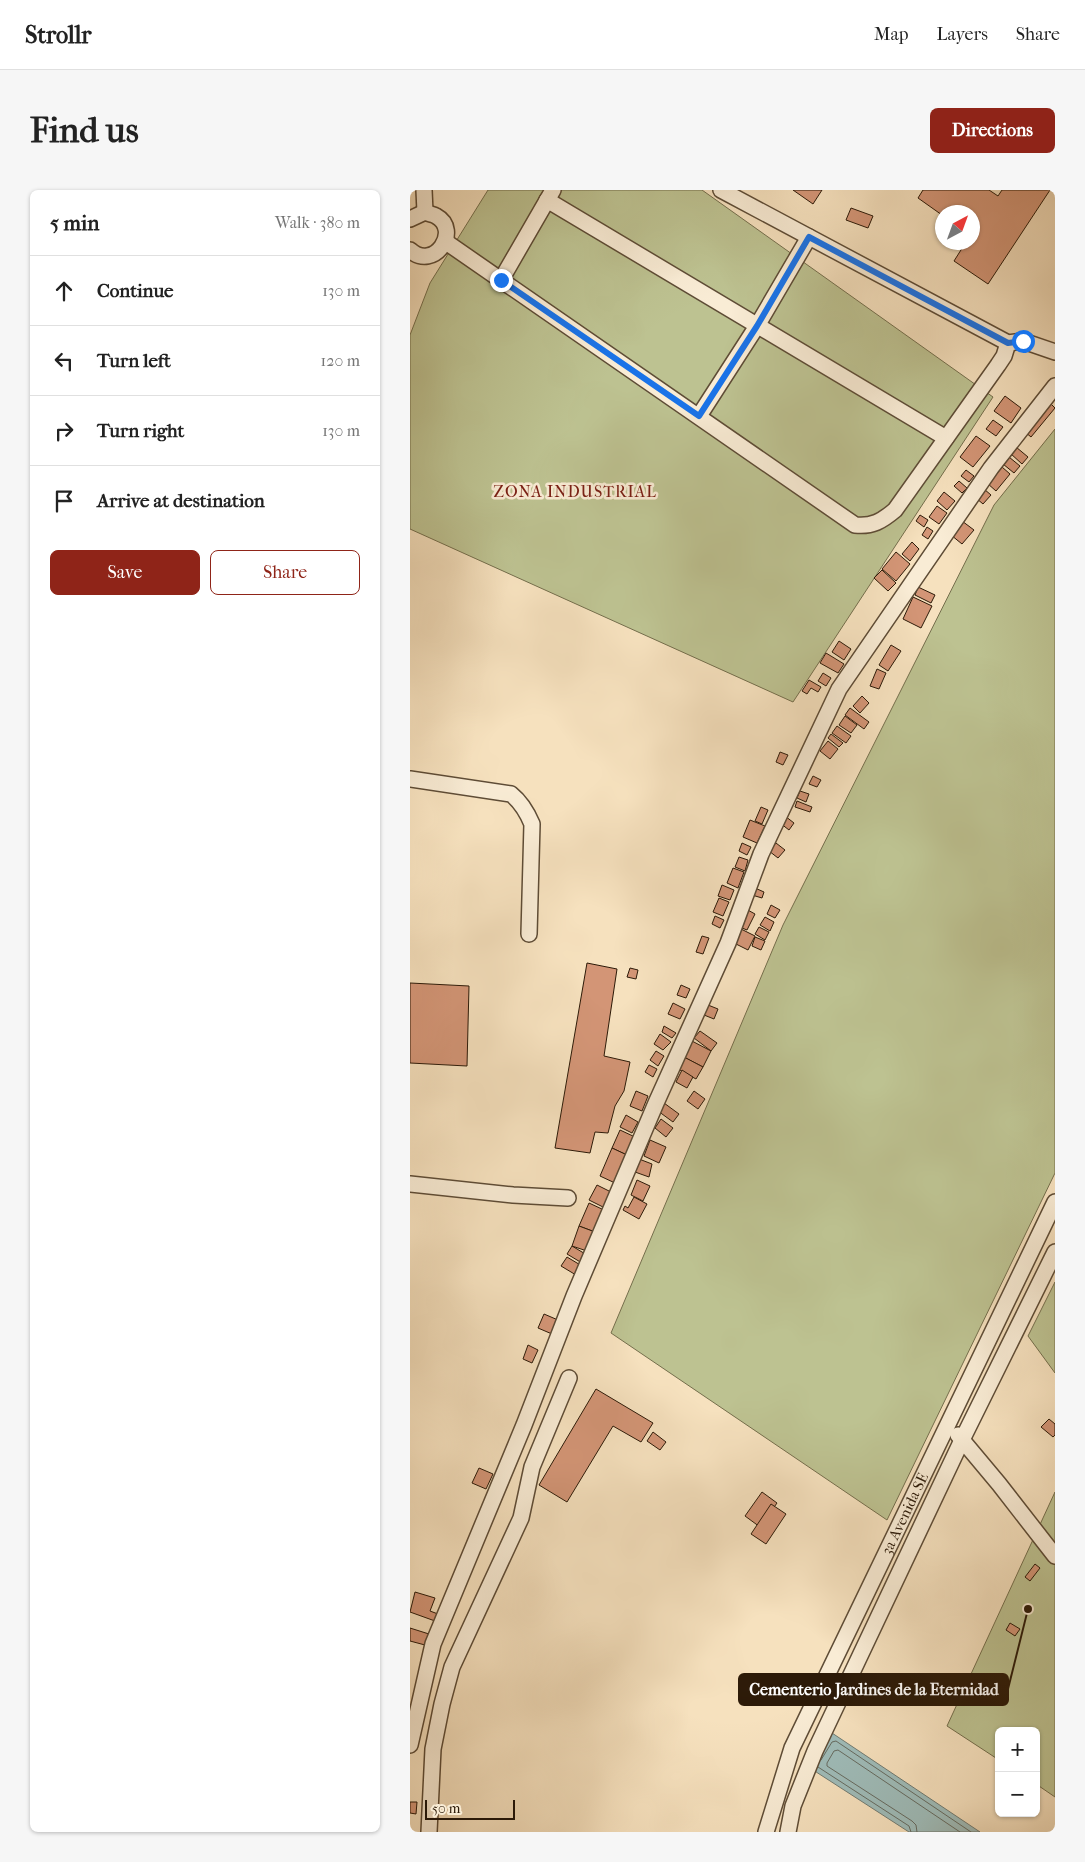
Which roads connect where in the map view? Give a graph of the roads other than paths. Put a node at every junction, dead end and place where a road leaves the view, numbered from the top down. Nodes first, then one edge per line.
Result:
1 (424, 190) edge
2 (721, 190) edge
3 (550, 195) edge
4 (424, 212) junction
5 (410, 219) edge
6 (809, 237) junction
7 (446, 242) junction
8 (410, 250) edge
9 (501, 280) junction
10 (757, 326) junction
11 (1008, 343) junction
12 (1055, 352) edge
13 (1055, 386) edge
14 (699, 416) junction
15 (946, 438) junction
16 (410, 779) edge
17 (529, 934) dead end
18 (410, 1184) edge
19 (568, 1198) dead end
20 (1055, 1202) edge
21 (1055, 1252) edge
22 (569, 1378) dead end
23 (948, 1424) junction
24 (962, 1440) junction
25 (1055, 1556) edge
26 (410, 1745) edge
27 (429, 1832) edge
28 (766, 1832) edge
29 (788, 1832) edge

1 - 4 street
2 - 6 street
3 - 9 street
3 - 10 street
4 - 5 street
4 - 7 street
6 - 10 street
6 - 11 street
7 - 8 street
7 - 9 street
9 - 14 street
10 - 14 street
10 - 15 street
11 - 12 street
11 - 15 street
13 - 26 street
14 - 15 street
16 - 17 street
18 - 19 street
20 - 23 street, 3a Avenida SE
21 - 24 street
22 - 27 street
23 - 24 street
23 - 28 street, 3a Avenida SE
24 - 25 street
24 - 29 street

